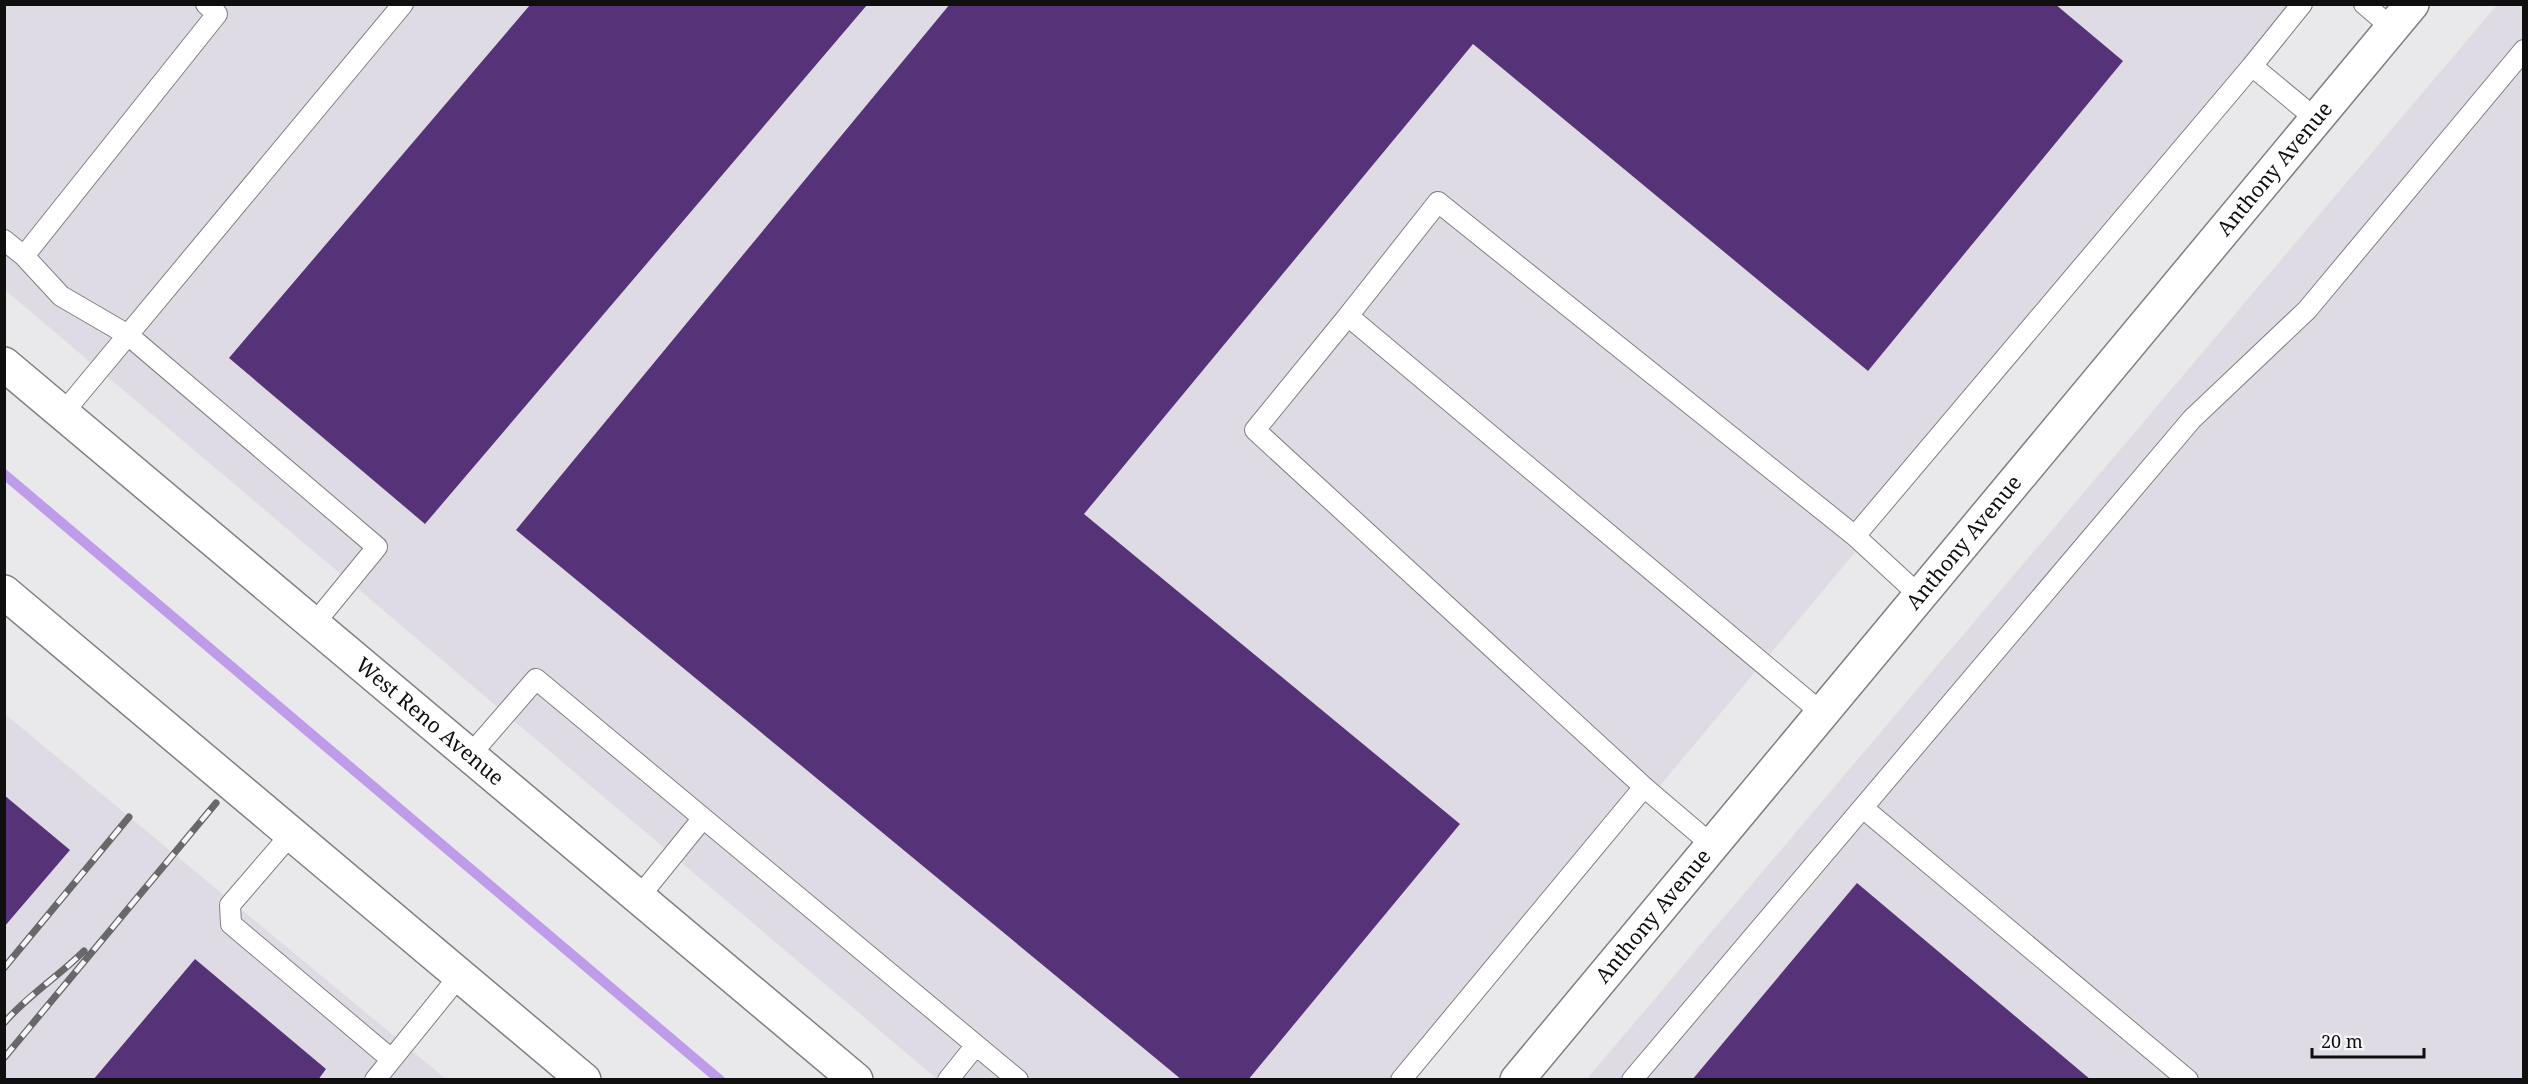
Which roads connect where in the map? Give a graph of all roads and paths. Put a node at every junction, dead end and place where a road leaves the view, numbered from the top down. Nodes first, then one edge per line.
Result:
1 (206, 4) edge
2 (403, 4) edge
3 (2302, 4) edge
4 (2364, 4) edge
5 (2402, 16) edge
6 (2523, 50) edge
7 (2252, 66) junction
8 (2316, 120) junction
9 (4, 240) edge
10 (24, 256) junction
11 (1348, 316) junction
12 (128, 335) junction
13 (4, 364) edge
14 (63, 413) junction
15 (1855, 536) junction
16 (4, 592) edge
17 (1920, 596) junction
18 (314, 624) junction
19 (1822, 713) junction
20 (470, 755) junction
21 (1644, 787) junction
22 (1863, 808) junction
23 (703, 818) junction
24 (292, 833) junction
25 (1712, 845) junction
26 (639, 897) junction
27 (460, 975) junction
28 (976, 1045) junction
29 (391, 1059) junction
30 (375, 1080) edge
31 (584, 1080) edge
32 (856, 1080) edge
33 (948, 1080) edge
34 (1018, 1080) edge
35 (1401, 1080) edge
36 (1517, 1080) edge
37 (1632, 1080) edge
38 (2188, 1080) edge

1 - 10 lane
2 - 12 lane
3 - 7 lane
4 - 5 lane
5 - 8 main road, Anthony Avenue
6 - 22 lane
7 - 8 lane
7 - 15 lane
8 - 17 main road, Anthony Avenue
9 - 10 lane
10 - 12 lane
11 - 15 lane
11 - 19 lane
11 - 21 lane
12 - 14 lane
12 - 18 lane
13 - 14 main road, West Reno Avenue
14 - 18 main road, West Reno Avenue
15 - 17 lane
16 - 24 main road
17 - 19 main road, Anthony Avenue
18 - 20 main road, West Reno Avenue
19 - 25 main road, Anthony Avenue
20 - 23 lane
20 - 26 main road, West Reno Avenue
21 - 25 lane
21 - 35 lane
22 - 37 lane
22 - 38 lane
23 - 26 lane
23 - 28 lane
24 - 27 main road
24 - 29 lane
25 - 36 main road, Anthony Avenue
26 - 32 main road, West Reno Avenue
27 - 29 lane
27 - 31 main road
28 - 33 lane
28 - 34 lane
29 - 30 lane

